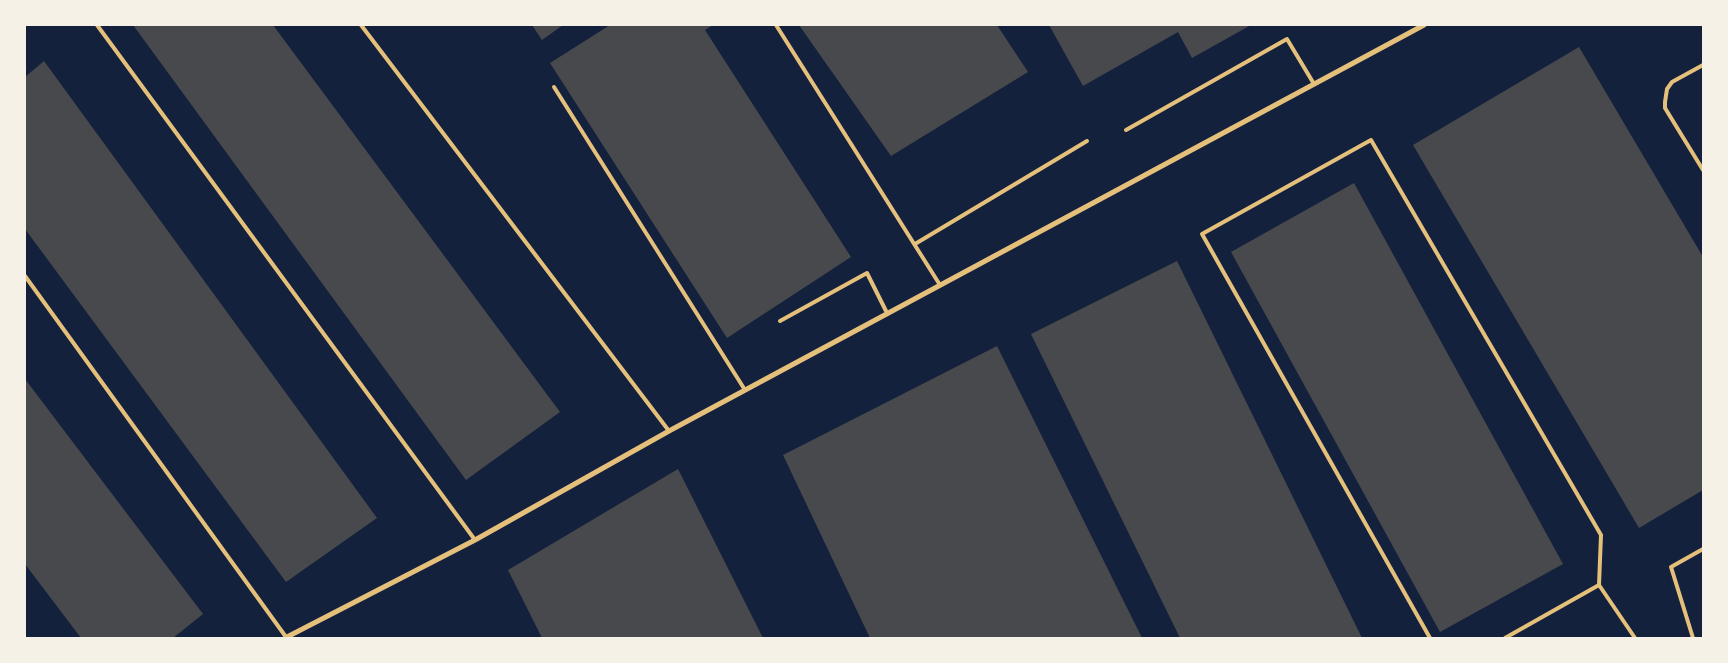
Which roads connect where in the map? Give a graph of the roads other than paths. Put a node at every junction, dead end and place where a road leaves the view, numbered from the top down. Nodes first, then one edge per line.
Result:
1 (97, 25) edge
2 (361, 25) edge
3 (776, 25) edge
4 (1424, 25) edge
5 (1703, 66) edge
6 (1314, 84) junction
7 (554, 87) dead end
8 (1126, 130) dead end
9 (1087, 141) dead end
10 (1703, 170) edge
11 (914, 244) junction
12 (25, 276) edge
13 (940, 285) junction
14 (887, 314) junction
15 (780, 321) dead end
16 (745, 390) junction
17 (670, 431) junction
18 (476, 540) junction
19 (1703, 549) edge
20 (1598, 585) junction
21 (286, 638) edge
22 (1430, 638) edge
23 (1505, 638) edge
24 (1635, 638) edge
25 (1694, 638) edge

1 - 18 lane
2 - 17 lane
3 - 11 lane
4 - 6 street
5 - 10 lane
6 - 8 lane
6 - 13 street
7 - 16 lane
9 - 11 lane
11 - 13 lane
12 - 21 lane
13 - 14 street
14 - 15 lane
14 - 16 street
16 - 17 street
17 - 18 street
18 - 21 street
19 - 25 lane
20 - 22 lane
20 - 23 lane
20 - 24 lane

